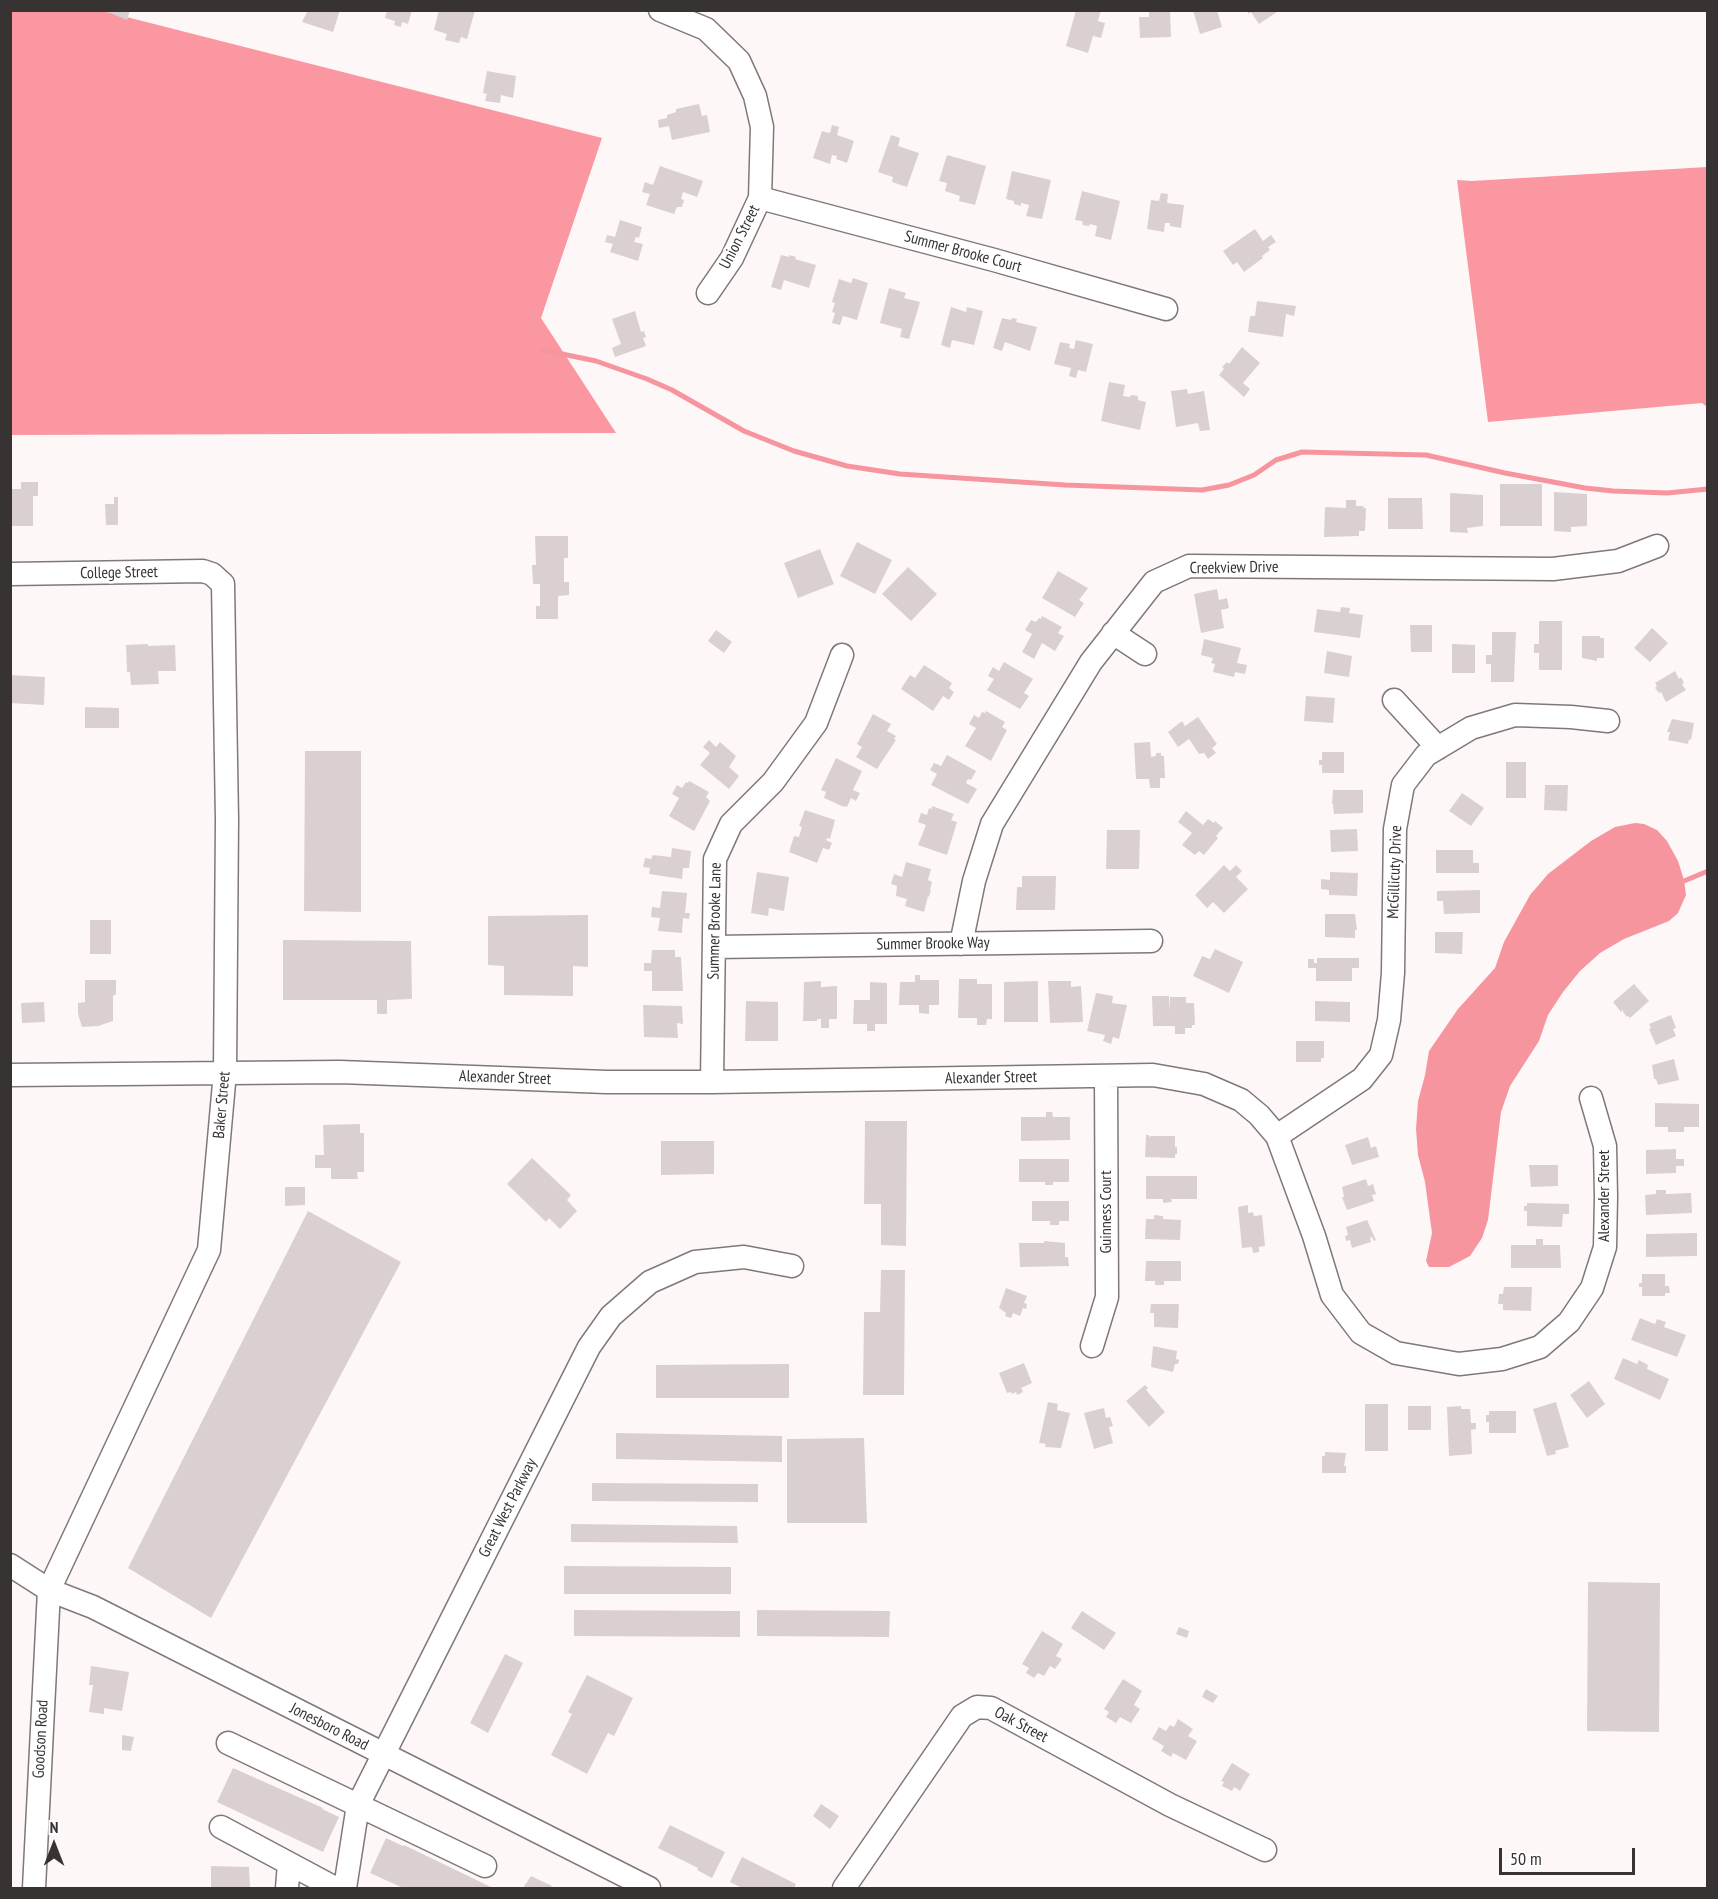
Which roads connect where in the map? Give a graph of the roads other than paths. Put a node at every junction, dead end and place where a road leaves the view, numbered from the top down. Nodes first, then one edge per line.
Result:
1 (660, 10) edge
2 (760, 198) junction
3 (708, 293) dead end
4 (1166, 309) dead end
5 (1657, 546) dead end
6 (10, 574) edge
7 (223, 584) joint
8 (1113, 633) junction
9 (1145, 654) dead end
10 (842, 655) dead end
11 (1394, 700) dead end
12 (1608, 721) dead end
13 (1438, 748) junction
14 (1151, 941) dead end
15 (961, 944) junction
16 (714, 947) junction
17 (225, 1072) junction
18 (10, 1075) edge
19 (1106, 1076) junction
20 (712, 1082) junction
21 (1591, 1098) dead end
22 (1277, 1136) junction
23 (792, 1266) dead end
24 (1092, 1346) dead end
25 (10, 1565) edge
26 (49, 1590) junction
27 (228, 1743) dead end
28 (383, 1754) junction
29 (358, 1805) junction
30 (221, 1827) dead end
31 (1265, 1850) dead end
32 (289, 1864) junction
33 (485, 1866) dead end
34 (34, 1888) edge
35 (287, 1888) edge
36 (335, 1888) edge
37 (345, 1888) edge
38 (649, 1888) edge
39 (844, 1888) edge

1 - 2 street, Union Street
2 - 3 street, Union Street
2 - 4 street, Summer Brooke Court
5 - 8 street, Creekview Drive
6 - 7 street, College Street
7 - 17 street, Baker Street
8 - 9 street
8 - 15 street, Creekview Drive
10 - 16 street, Summer Brooke Lane
11 - 13 street
12 - 13 street, McGillicuty Drive
13 - 22 street, McGillicuty Drive
14 - 15 street, Summer Brooke Way
15 - 16 street, Summer Brooke Way
16 - 20 street, Summer Brooke Lane
17 - 18 street, Alexander Street
17 - 20 street, Alexander Street
17 - 26 street, Baker Street
19 - 20 street, Alexander Street
19 - 22 street, Alexander Street
19 - 24 street, Guinness Court
21 - 22 street, Alexander Street
23 - 28 street, Great West Parkway
25 - 26 street, Jonesboro Road
26 - 28 street, Jonesboro Road
26 - 34 street, Goodson Road
27 - 29 street
28 - 29 street, Great West Parkway
28 - 38 street, Jonesboro Road
29 - 33 street
29 - 37 street, Great West Parkway
30 - 32 street
31 - 39 street, Oak Street
32 - 35 street
32 - 36 street

